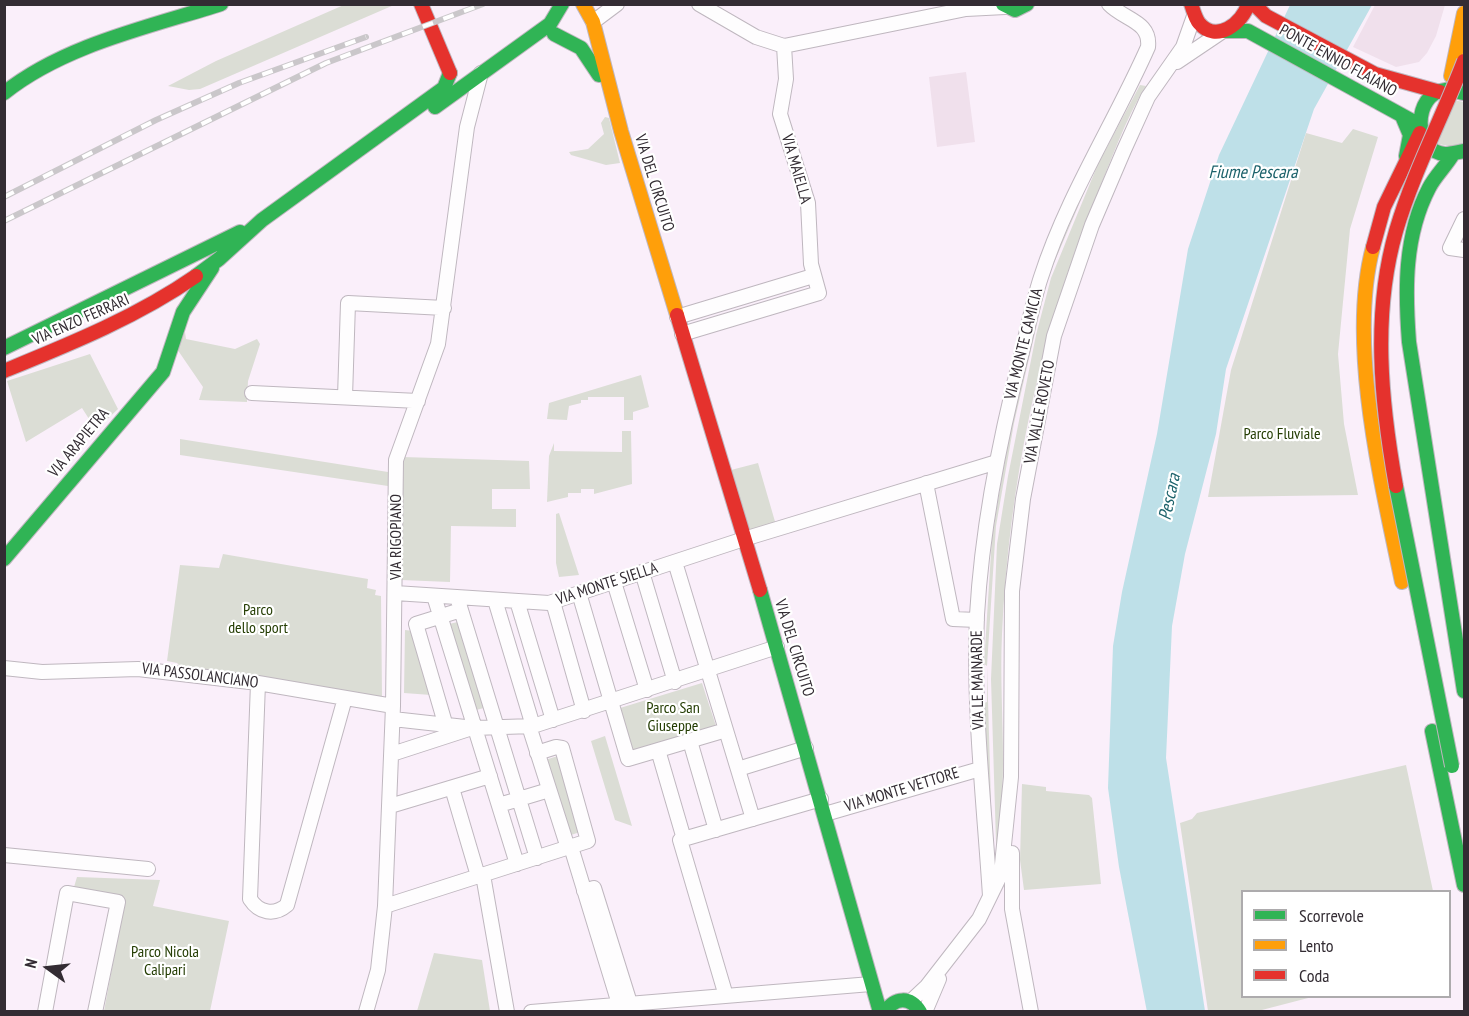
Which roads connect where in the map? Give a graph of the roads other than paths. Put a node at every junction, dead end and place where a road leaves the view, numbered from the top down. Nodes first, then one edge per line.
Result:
1 (221, 4) edge
2 (421, 4) edge
3 (562, 4) edge
4 (583, 4) edge
5 (617, 4) edge
6 (699, 4) edge
7 (1028, 4) edge
8 (1109, 4) edge
9 (1248, 4) edge
10 (1254, 4) edge
11 (1004, 6) edge
12 (1191, 8) edge
13 (1464, 14) edge
14 (593, 22) junction
15 (552, 29) junction
16 (1223, 31) junction
17 (1458, 36) junction
18 (784, 46) junction
19 (1464, 61) edge
20 (1166, 70) junction
21 (482, 71) junction
22 (450, 74) junction
23 (1416, 85) junction
24 (1442, 91) junction
25 (609, 92) junction
26 (4, 93) edge
27 (1464, 94) edge
28 (1402, 116) junction
29 (1420, 129) junction
30 (363, 147) junction
31 (1459, 153) edge
32 (1397, 182) junction
33 (1464, 219) edge
34 (262, 220) junction
35 (1464, 250) edge
36 (219, 259) junction
37 (179, 263) junction
38 (154, 275) junction
39 (813, 276) junction
40 (188, 280) junction
41 (170, 294) junction
42 (444, 308) junction
43 (677, 317) junction
44 (682, 334) junction
45 (171, 345) junction
46 (4, 348) edge
47 (4, 371) edge
48 (252, 393) dead end
49 (345, 397) junction
50 (418, 401) junction
51 (998, 462) junction
52 (926, 483) junction
53 (744, 539) junction
54 (4, 559) edge
55 (675, 561) junction
56 (642, 572) junction
57 (614, 582) junction
58 (395, 593) junction
59 (579, 593) junction
60 (434, 596) junction
61 (495, 600) junction
62 (517, 601) junction
63 (553, 602) junction
64 (459, 604) junction
65 (440, 617) junction
66 (977, 620) junction
67 (777, 647) junction
68 (4, 668) edge
69 (708, 670) junction
70 (258, 682) junction
71 (675, 682) junction
72 (647, 690) junction
73 (1464, 691) edge
74 (345, 698) junction
75 (612, 702) junction
76 (584, 711) junction
77 (393, 712) junction
78 (553, 720) junction
79 (445, 723) junction
80 (531, 726) junction
81 (474, 728) junction
82 (497, 728) junction
83 (726, 730) junction
84 (690, 741) junction
85 (807, 748) junction
86 (658, 750) junction
87 (537, 753) junction
88 (392, 754) junction
89 (1458, 765) edge
90 (738, 769) junction
91 (980, 769) junction
92 (490, 776) junction
93 (1011, 777) junction
94 (452, 788) junction
95 (549, 790) junction
96 (519, 799) junction
97 (821, 799) junction
98 (499, 805) junction
99 (390, 806) junction
100 (825, 814) junction
101 (753, 819) junction
102 (1464, 828) edge
103 (716, 830) junction
104 (682, 839) junction
105 (570, 848) junction
106 (4, 855) edge
107 (537, 858) junction
108 (517, 864) junction
109 (148, 868) dead end
110 (480, 875) junction
111 (1464, 885) edge
112 (993, 894) junction
113 (385, 906) junction
114 (942, 968) junction
115 (871, 978) junction
116 (726, 996) junction
117 (625, 1004) junction
118 (910, 1004) edge
119 (45, 1011) edge
120 (95, 1011) edge
121 (366, 1011) edge
122 (507, 1011) edge
123 (531, 1011) edge
124 (880, 1011) edge
125 (885, 1011) edge
126 (925, 1011) edge
127 (1031, 1011) edge

1 - 26 main road
2 - 22 main road
3 - 15 main road
4 - 14 main road, VIA DEL CIRCUITO
5 - 14 street
6 - 18 street
7 - 11 main road
8 - 51 street, VIA MONTE CAMICIA
9 - 16 main road
10 - 23 main road, PONTE ENNIO FLAIANO
11 - 18 street
12 - 16 main road, PONTE ENNIO FLAIANO
12 - 20 street, VIA VALLE ROVETO
13 - 17 main road
14 - 15 main road
14 - 25 main road, VIA DEL CIRCUITO
15 - 21 main road, VIA ENZO FERRARI
15 - 25 main road, VIA DEL CIRCUITO
16 - 20 street, VIA VALLE ROVETO
16 - 28 main road, PONTE ENNIO FLAIANO
17 - 23 main road
17 - 24 main road
18 - 39 street, VIA MAIELLA
19 - 89 main road, bridge
20 - 93 street, VIA VALLE ROVETO
21 - 22 main road, VIA ENZO FERRARI
21 - 30 main road, VIA ENZO FERRARI
21 - 42 street, VIA RIGOPIANO
22 - 30 main road, VIA ENZO FERRARI
23 - 24 main road, PONTE ENNIO FLAIANO
24 - 27 main road, PONTE ENNIO FLAIANO
24 - 29 main road
25 - 43 main road, VIA DEL CIRCUITO
27 - 89 main road
28 - 29 main road, PONTE ENNIO FLAIANO
28 - 32 main road
29 - 31 main road, PONTE ENNIO FLAIANO
29 - 32 main road
30 - 34 main road, VIA ENZO FERRARI
31 - 73 main road
32 - 111 main road
33 - 35 street
34 - 36 main road, VIA ENZO FERRARI
34 - 37 main road, VIA ENZO FERRARI
36 - 40 main road, VIA ENZO FERRARI
36 - 45 main road, VIA ARAPIETRA
37 - 38 main road, VIA ENZO FERRARI
37 - 40 main road
38 - 41 main road
38 - 46 main road, VIA ENZO FERRARI
39 - 43 street
39 - 44 street, VIA MAIELLA
40 - 41 main road, VIA ENZO FERRARI
41 - 45 main road, VIA ARAPIETRA
41 - 47 main road, VIA ENZO FERRARI
42 - 49 street
42 - 50 street, VIA RIGOPIANO
43 - 44 main road, VIA DEL CIRCUITO
44 - 53 main road, VIA DEL CIRCUITO
45 - 54 main road, VIA ARAPIETRA
48 - 49 street
49 - 50 street
50 - 58 street, VIA RIGOPIANO
51 - 52 street
51 - 66 street, VIA LE MAINARDE
52 - 53 street
52 - 66 street
53 - 55 street, VIA MONTE SIELLA
53 - 67 main road, VIA DEL CIRCUITO
55 - 56 street, VIA MONTE SIELLA
55 - 69 street
56 - 57 street, VIA MONTE SIELLA
56 - 71 street
57 - 59 street, VIA MONTE SIELLA
57 - 72 street
58 - 60 street, VIA MONTE SIELLA
58 - 77 street, VIA RIGOPIANO
59 - 63 street, VIA MONTE SIELLA
59 - 75 street
60 - 64 street, VIA MONTE SIELLA
60 - 65 street
61 - 62 street, VIA MONTE SIELLA
61 - 64 street, VIA MONTE SIELLA
61 - 80 street
62 - 63 street, VIA MONTE SIELLA
62 - 78 street
63 - 76 street
64 - 65 street
64 - 82 street
65 - 79 street
65 - 81 street
66 - 91 street, VIA LE MAINARDE
67 - 69 street, VIA PASSOLANCIANO
67 - 85 main road, VIA DEL CIRCUITO
68 - 70 street, VIA PASSOLANCIANO
69 - 71 street, VIA PASSOLANCIANO
69 - 83 street
70 - 74 street, VIA PASSOLANCIANO
70 - 74 street
71 - 72 street, VIA PASSOLANCIANO
72 - 75 street, VIA PASSOLANCIANO
74 - 77 street, VIA PASSOLANCIANO
75 - 76 street, VIA PASSOLANCIANO
75 - 86 street
76 - 78 street, VIA PASSOLANCIANO
77 - 79 street, VIA PASSOLANCIANO
77 - 88 street, VIA RIGOPIANO
78 - 80 street, VIA PASSOLANCIANO
79 - 81 street, VIA PASSOLANCIANO
80 - 82 street, VIA PASSOLANCIANO
80 - 87 street
81 - 82 street, VIA PASSOLANCIANO
81 - 88 street, VIA PASSOLANCIANO
81 - 92 street
82 - 96 street
83 - 84 street
83 - 90 street
84 - 86 street
84 - 103 street
85 - 90 street
85 - 97 main road, VIA DEL CIRCUITO
86 - 104 street
87 - 95 street
87 - 105 street
88 - 99 street, VIA RIGOPIANO
89 - 102 main road
90 - 101 street
91 - 100 street, VIA MONTE VETTORE
91 - 112 street, VIA LE MAINARDE
92 - 94 street
92 - 98 street
93 - 112 street, VIA VALLE ROVETO
93 - 127 street, VIA VALLE ROVETO
94 - 99 street
94 - 110 street
95 - 96 street
95 - 105 street
96 - 98 street
96 - 107 street
97 - 100 main road, VIA DEL CIRCUITO
97 - 101 street
98 - 108 street
99 - 113 street, VIA RIGOPIANO
100 - 115 main road, VIA DEL CIRCUITO
101 - 103 street
103 - 104 street
104 - 116 street
105 - 107 street
105 - 117 street
106 - 109 street
107 - 108 street
108 - 110 street
110 - 113 street
110 - 122 street
112 - 114 street
113 - 121 street, VIA RIGOPIANO
114 - 118 street
114 - 126 street
115 - 116 street
115 - 118 main road
115 - 124 main road, VIA DEL CIRCUITO
116 - 117 street
117 - 123 street
118 - 125 main road
119 - 120 street

